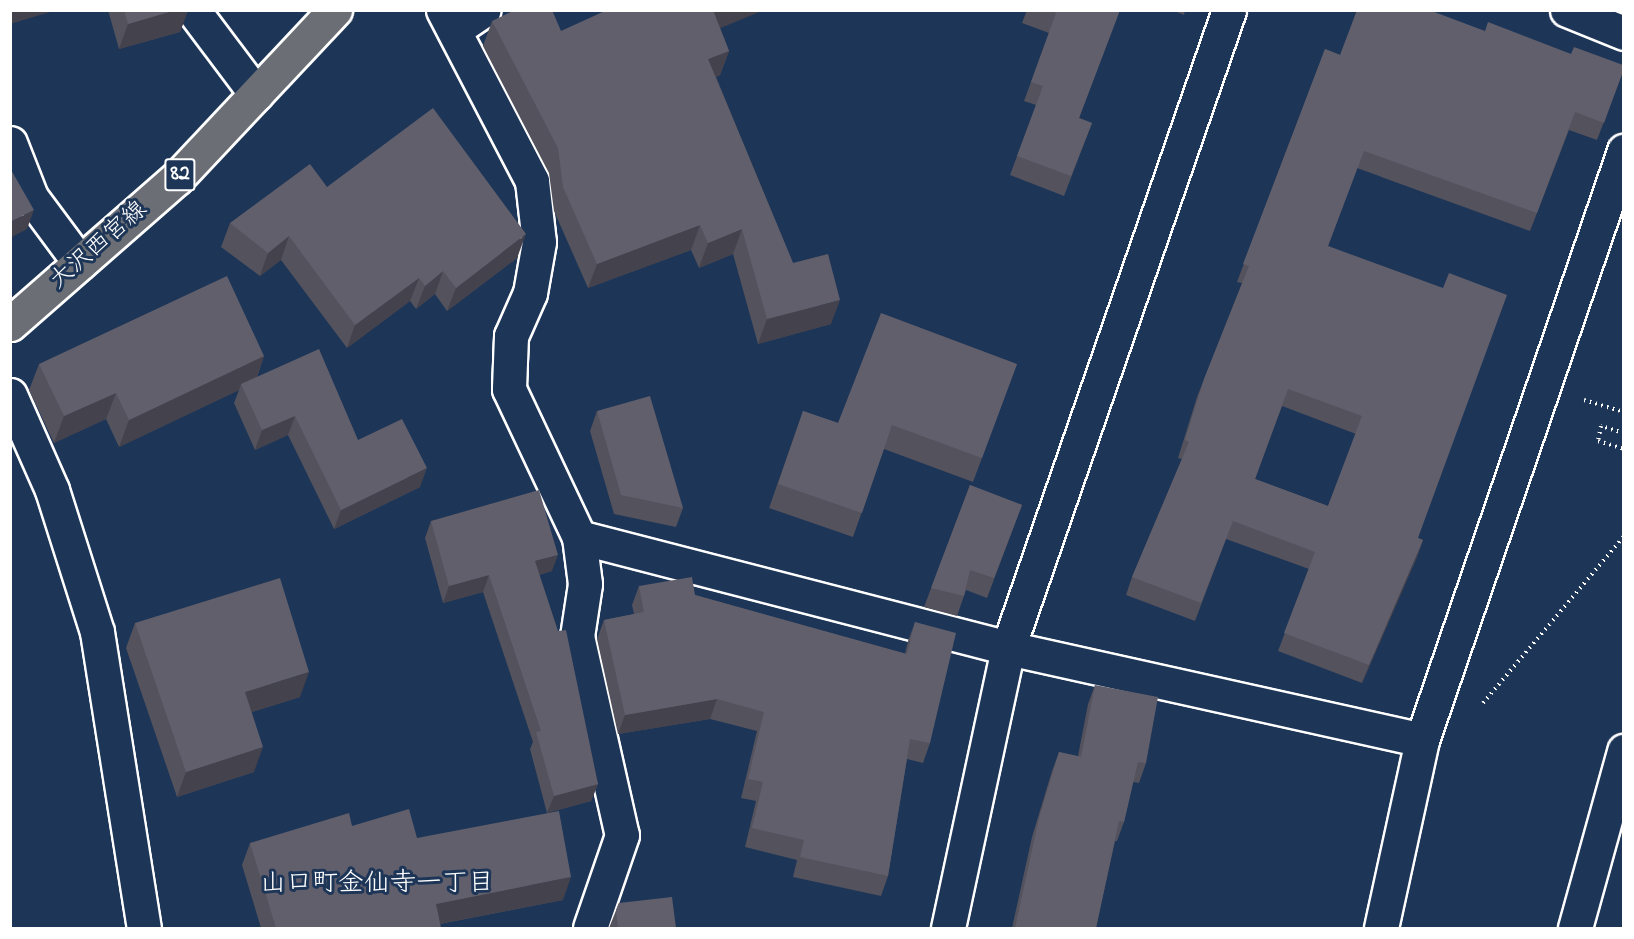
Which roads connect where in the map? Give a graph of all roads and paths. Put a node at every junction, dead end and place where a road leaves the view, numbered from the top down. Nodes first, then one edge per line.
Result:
1 (193, 10) edge
2 (335, 10) edge
3 (484, 10) edge
4 (1229, 10) edge
5 (1567, 10) edge
6 (450, 19) edge
7 (1623, 33) edge
8 (256, 94) junction
9 (10, 143) edge
10 (1623, 151) edge
11 (80, 263) junction
12 (10, 324) edge
13 (10, 395) edge
14 (1589, 402) dead end
15 (1623, 412) edge
16 (1623, 433) edge
17 (1623, 449) edge
18 (1623, 536) edge
19 (579, 537) junction
20 (1008, 648) junction
21 (1475, 712) dead end
22 (1422, 740) junction
23 (1623, 752) edge
24 (144, 928) edge
25 (590, 928) edge
26 (948, 928) edge
27 (1381, 928) edge
28 (1575, 928) edge

1 - 8 street
2 - 8 main road, 大沢西宮線 / 82
3 - 6 street
4 - 20 street
5 - 7 street
6 - 19 street
8 - 11 main road, 大沢西宮線 / 82
9 - 11 street
10 - 22 street
11 - 12 main road, 大沢西宮線 / 82
13 - 24 street
14 - 15 path
16 - 17 path
18 - 21 path
19 - 20 street
19 - 25 street
20 - 22 street
20 - 26 street
22 - 27 street
23 - 28 street

